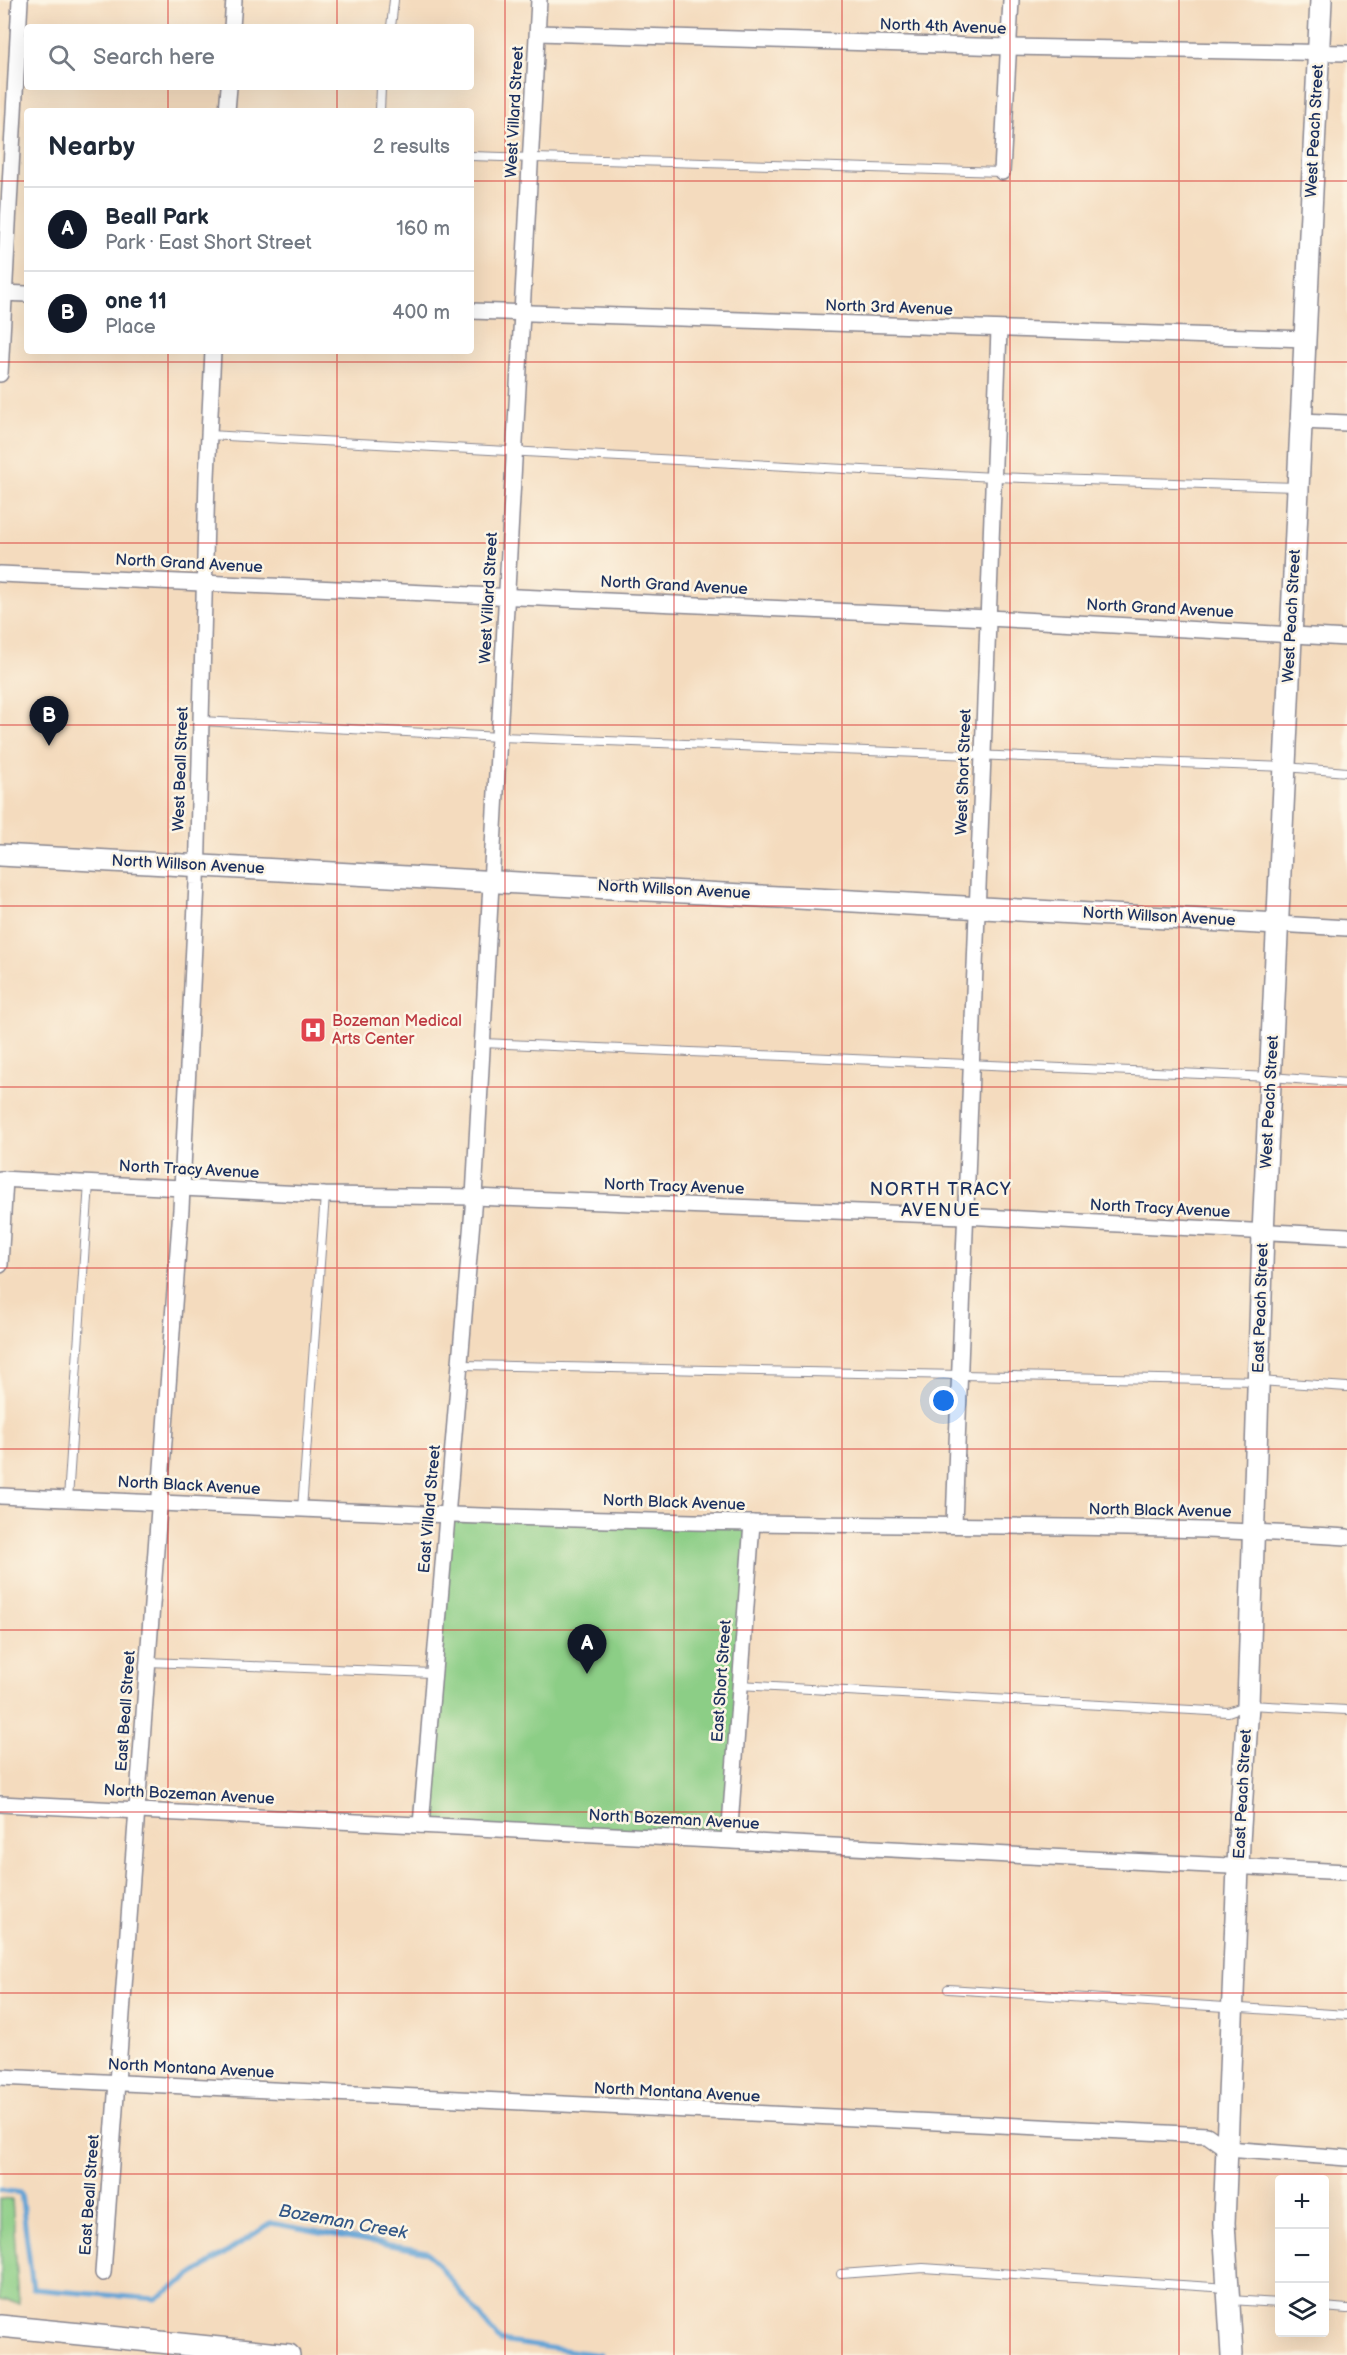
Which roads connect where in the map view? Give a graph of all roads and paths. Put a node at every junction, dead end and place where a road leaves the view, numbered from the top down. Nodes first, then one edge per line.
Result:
1 (20, 0) edge
2 (234, 0) edge
3 (394, 0) edge
4 (540, 0) edge
5 (1011, 0) edge
6 (1321, 0) edge
7 (232, 24) edge
8 (391, 24) edge
9 (538, 33) junction
10 (1009, 47) junction
11 (1318, 52) junction
12 (1347, 53) edge
13 (228, 90) edge
14 (381, 90) edge
15 (227, 108) edge
16 (380, 108) edge
17 (474, 156) edge
18 (531, 159) junction
19 (1002, 172) joint
20 (2, 293) edge
21 (24, 294) edge
22 (474, 312) edge
23 (522, 313) junction
24 (999, 330) junction
25 (1305, 339) junction
26 (213, 354) edge
27 (0, 374) edge
28 (1301, 421) junction
29 (1347, 423) edge
30 (209, 435) junction
31 (515, 450) junction
32 (994, 477) junction
33 (1298, 487) junction
34 (0, 574) edge
35 (205, 582) junction
36 (507, 596) junction
37 (988, 618) junction
38 (1291, 634) junction
39 (1347, 638) edge
40 (201, 721) junction
41 (500, 737) junction
42 (983, 755) junction
43 (1285, 767) junction
44 (1347, 772) edge
45 (0, 855) edge
46 (196, 864) junction
47 (492, 880) junction
48 (977, 906) junction
49 (1278, 924) junction
50 (1347, 928) edge
51 (483, 1043) junction
52 (971, 1063) junction
53 (1271, 1077) junction
54 (1347, 1083) edge
55 (2, 1179) edge
56 (89, 1183) junction
57 (183, 1187) junction
58 (325, 1195) junction
59 (474, 1197) junction
60 (964, 1216) junction
61 (1263, 1233) junction
62 (1347, 1236) edge
63 (0, 1265) edge
64 (461, 1365) junction
65 (960, 1376) junction
66 (1259, 1381) junction
67 (1347, 1387) edge
68 (0, 1496) edge
69 (68, 1499) junction
70 (160, 1503) junction
71 (302, 1509) junction
72 (447, 1514) junction
73 (752, 1523) junction
74 (954, 1524) junction
75 (1254, 1531) junction
76 (1347, 1537) edge
77 (148, 1662) junction
78 (433, 1673) junction
79 (740, 1685) junction
80 (1248, 1705) junction
81 (1347, 1710) edge
82 (0, 1804) edge
83 (137, 1810) junction
84 (421, 1825) junction
85 (729, 1840) junction
86 (1238, 1865) junction
87 (1347, 1872) edge
88 (948, 1989) dead end
89 (1232, 2008) junction
90 (1347, 2015) edge
91 (0, 2077) edge
92 (117, 2083) junction
93 (1227, 2149) junction
94 (1347, 2158) edge
95 (102, 2273) dead end
96 (841, 2274) dead end
97 (1229, 2294) junction
98 (1275, 2302) edge
99 (1329, 2307) edge
100 (1347, 2308) edge
101 (0, 2326) edge
102 (289, 2355) edge
103 (1232, 2355) edge

1 - 20 street
2 - 7 street
3 - 8 lane
4 - 9 street, West Villard Street
5 - 10 street
6 - 11 main road, West Peach Street
9 - 10 street, North 4th Avenue
9 - 18 street, West Villard Street
10 - 11 street, North 4th Avenue
10 - 19 street
11 - 12 street, North 4th Avenue
11 - 25 main road, West Peach Street
13 - 15 street
14 - 16 lane
17 - 18 lane
18 - 19 lane
18 - 23 street, West Villard Street
20 - 21 street
20 - 27 street
22 - 23 street, North 3rd Avenue
23 - 24 street, North 3rd Avenue
23 - 31 street, West Villard Street
24 - 25 street, North 3rd Avenue
24 - 32 street, West Short Street
25 - 28 main road, West Peach Street
26 - 30 street, West Beall Street
28 - 29 street
28 - 33 main road, West Peach Street
30 - 31 lane
30 - 35 street, West Beall Street
31 - 32 lane
31 - 36 street, West Villard Street
32 - 33 lane
32 - 37 street, West Short Street
33 - 38 main road, West Peach Street
34 - 35 street, North Grand Avenue
35 - 36 street, North Grand Avenue
35 - 40 street, West Beall Street
36 - 37 street, North Grand Avenue
36 - 41 street, West Villard Street
37 - 38 street, North Grand Avenue
37 - 42 street, West Short Street
38 - 39 street, North Grand Avenue
38 - 43 main road, West Peach Street
40 - 41 lane
40 - 46 street, West Beall Street
41 - 42 lane
41 - 47 street, West Villard Street
42 - 43 lane
42 - 48 street, West Short Street
43 - 44 lane
43 - 49 main road, West Peach Street
45 - 46 main road, North Willson Avenue
46 - 47 main road, North Willson Avenue
46 - 57 street, West Beall Street
47 - 48 main road, North Willson Avenue
47 - 51 street, West Villard Street
48 - 49 main road, North Willson Avenue
48 - 52 street, West Short Street
49 - 50 street, North Willson Avenue
49 - 53 main road, West Peach Street
51 - 52 lane
51 - 59 street, West Villard Street
52 - 53 lane
52 - 60 street, West Short Street
53 - 54 lane
53 - 61 main road, West Peach Street
55 - 56 street, North Tracy Avenue
55 - 63 street
56 - 57 street, North Tracy Avenue
56 - 69 lane
57 - 58 street, North Tracy Avenue
57 - 70 street, East Beall Street
58 - 59 street, North Tracy Avenue
58 - 71 lane
59 - 60 street, North Tracy Avenue
59 - 64 street, East Villard Street
60 - 61 street, North Tracy Avenue
60 - 65 street
61 - 62 street, North Tracy Avenue
61 - 66 main road, East Peach Street
64 - 65 lane
64 - 72 street, East Villard Street
65 - 66 lane
65 - 74 street
66 - 67 lane
66 - 75 main road, East Peach Street
68 - 69 street, North Black Avenue
69 - 70 street, North Black Avenue
70 - 71 street, North Black Avenue
70 - 77 street, East Beall Street
71 - 72 street, North Black Avenue
72 - 73 street, North Black Avenue
72 - 78 street, East Villard Street
73 - 74 street, North Black Avenue
73 - 79 street, East Short Street
74 - 75 street, North Black Avenue
75 - 76 street, North Black Avenue
75 - 80 main road, East Peach Street
77 - 78 lane
77 - 83 street, East Beall Street
78 - 84 street, East Villard Street
79 - 80 lane
79 - 85 street, East Short Street
80 - 81 lane
80 - 86 main road, East Peach Street
82 - 83 street, North Bozeman Avenue
83 - 84 street, North Bozeman Avenue
83 - 92 street, East Beall Street
84 - 85 street, North Bozeman Avenue
85 - 86 street, North Bozeman Avenue
86 - 87 street, North Bozeman Avenue
86 - 89 main road, East Peach Street
88 - 89 lane
89 - 90 lane
89 - 93 main road, East Peach Street
91 - 92 street, North Montana Avenue
92 - 93 street, North Montana Avenue
92 - 95 street, East Beall Street
93 - 94 street, North Montana Avenue
93 - 97 main road, East Peach Street
96 - 97 lane
97 - 98 lane
97 - 103 main road, East Peach Street
99 - 100 lane
101 - 102 main road

